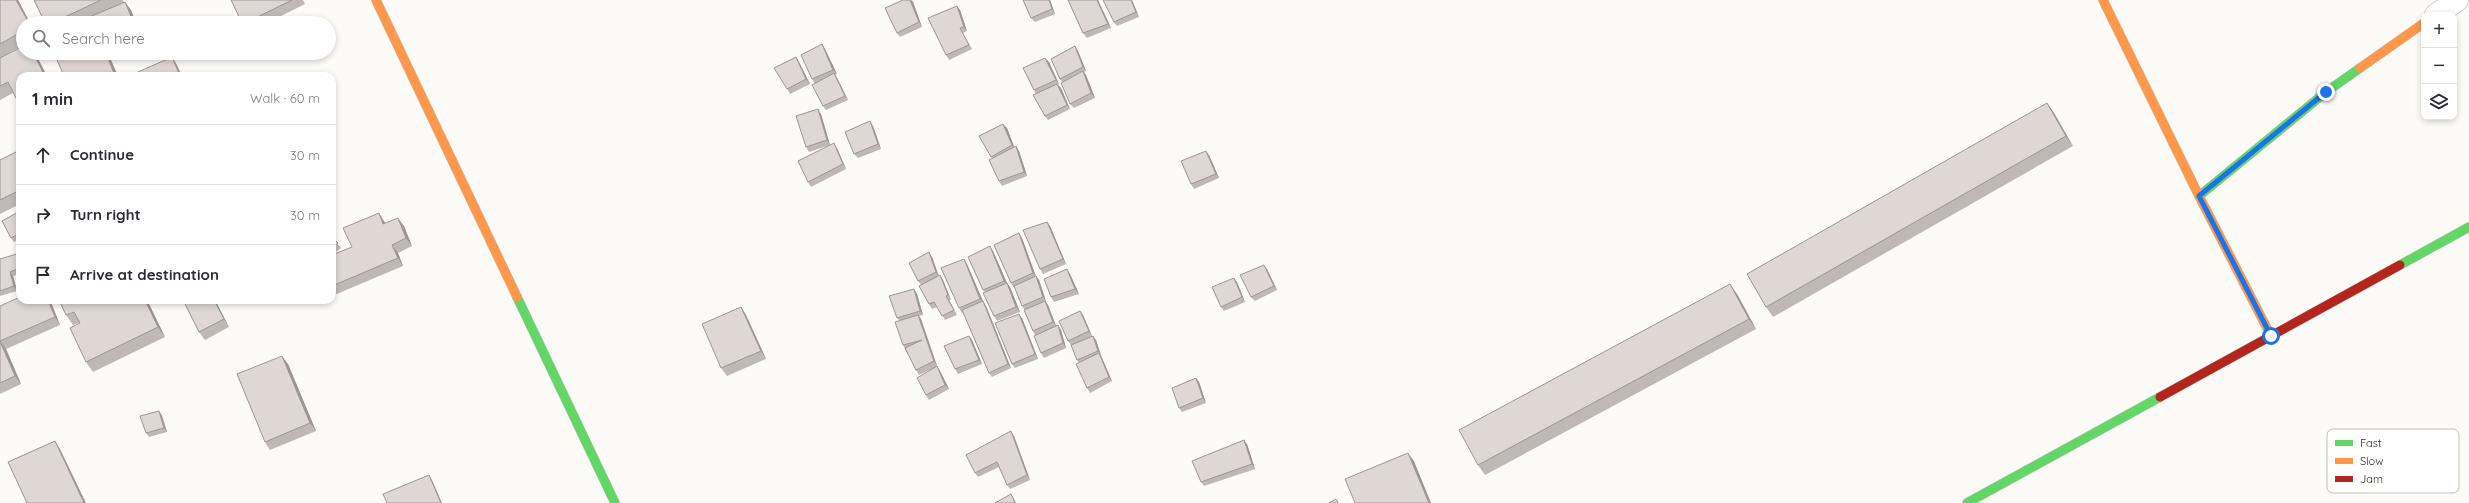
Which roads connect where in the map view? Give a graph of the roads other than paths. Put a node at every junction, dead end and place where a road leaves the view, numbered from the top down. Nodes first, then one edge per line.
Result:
1 (376, 0) edge
2 (2103, 0) edge
3 (2457, 0) edge
4 (2440, 12) edge
5 (2421, 25) edge
6 (2199, 196) junction
7 (2469, 227) edge
8 (2271, 336) junction
9 (615, 503) edge
10 (1967, 503) edge

1 - 9 main road
2 - 6 main road
3 - 4 street
5 - 6 main road
6 - 8 main road
7 - 8 main road
8 - 10 main road

